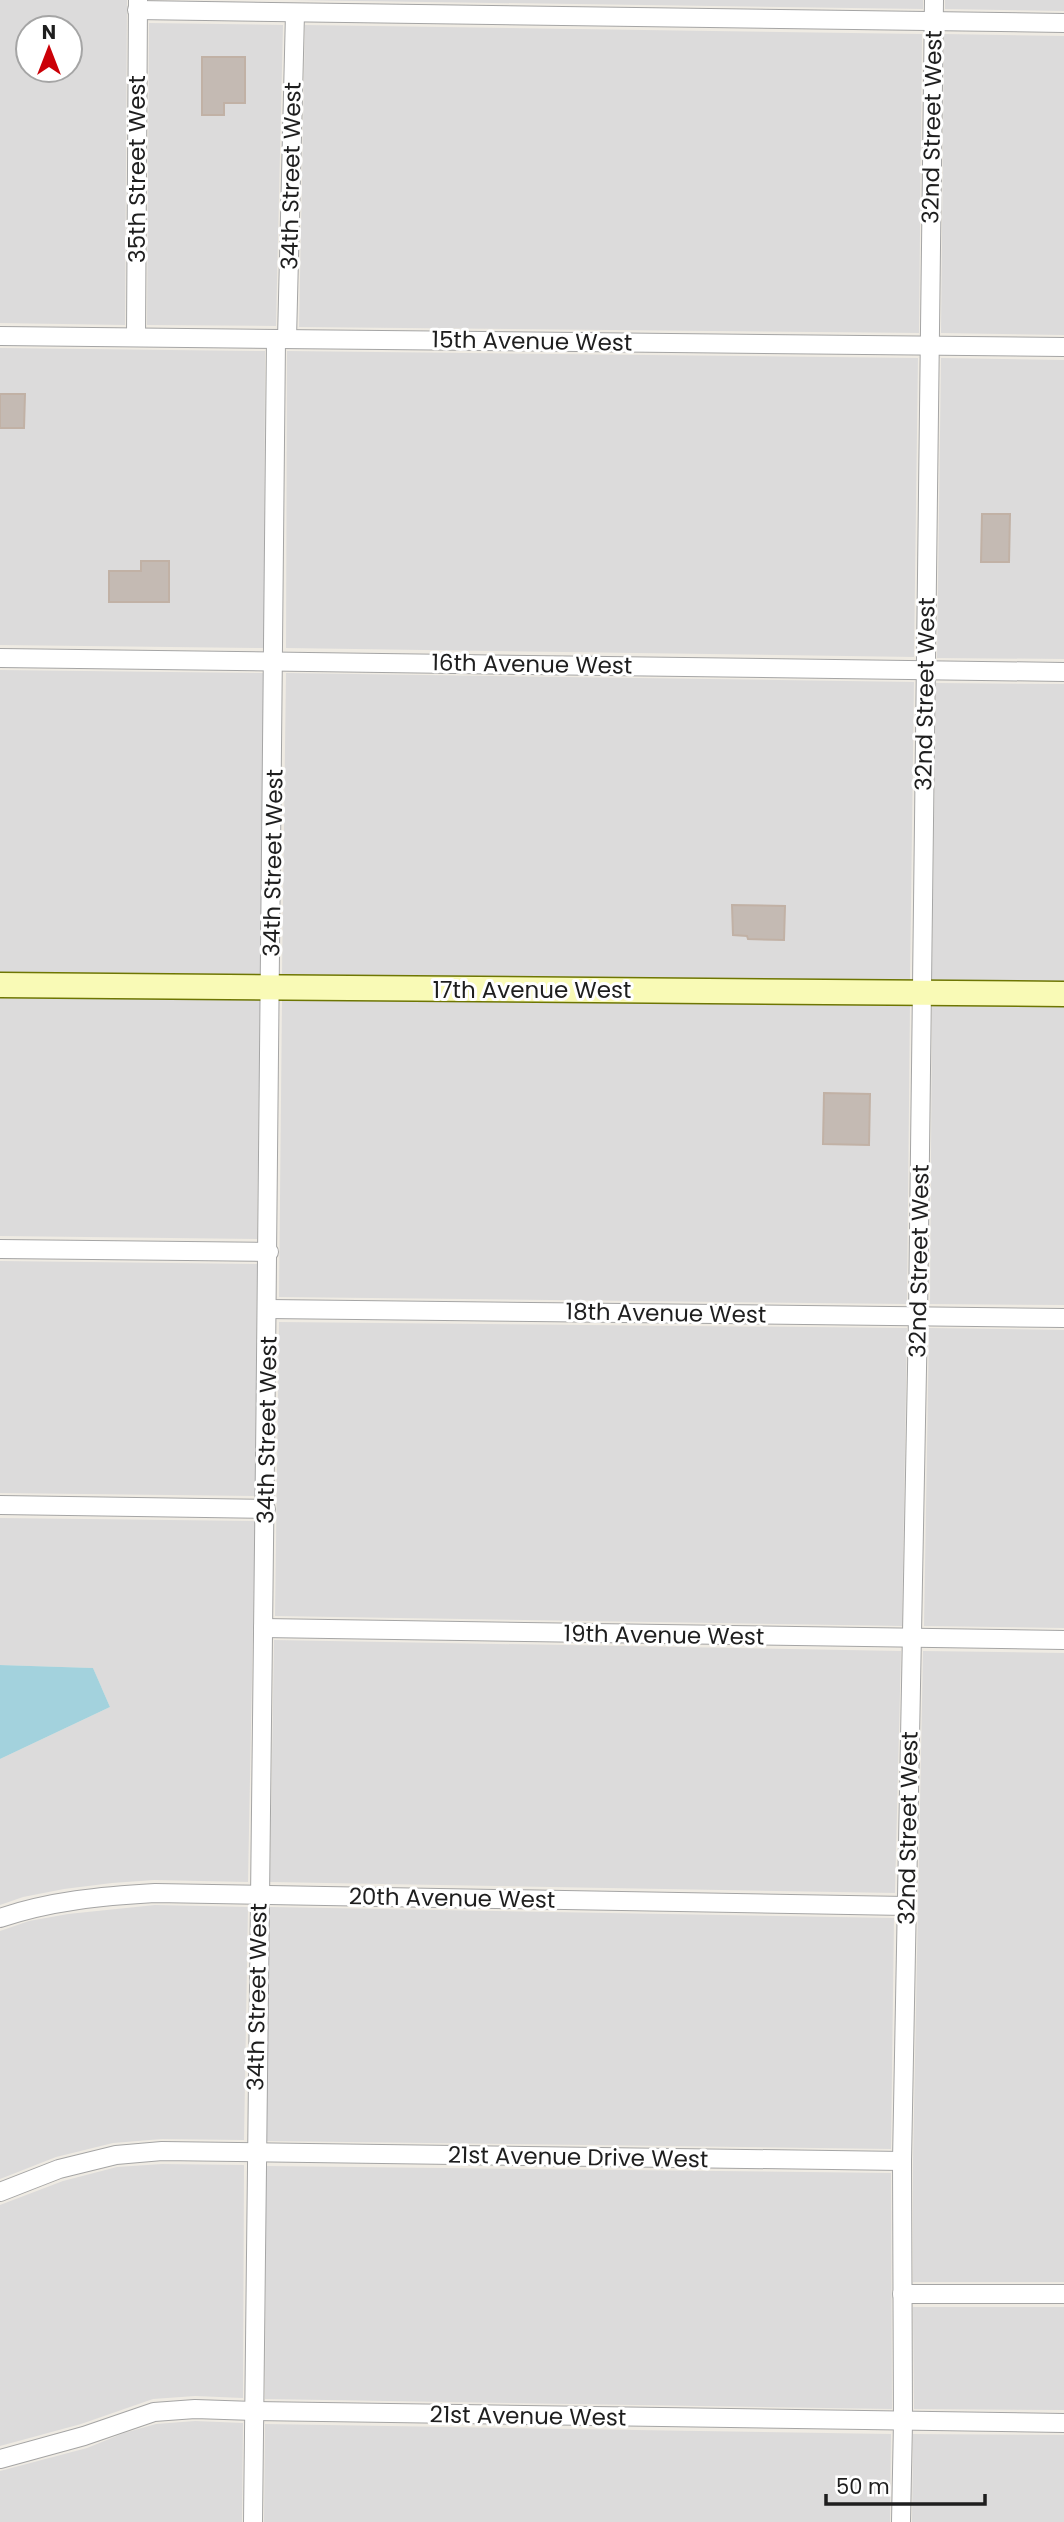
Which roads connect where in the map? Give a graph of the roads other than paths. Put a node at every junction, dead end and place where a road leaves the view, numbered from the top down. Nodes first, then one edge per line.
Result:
1 (934, 0) edge
2 (137, 5) edge
3 (295, 13) junction
4 (934, 21) junction
5 (1064, 23) edge
6 (0, 336) edge
7 (136, 337) junction
8 (282, 339) junction
9 (930, 345) junction
10 (1064, 347) edge
11 (0, 658) edge
12 (275, 661) junction
13 (925, 670) junction
14 (1064, 671) edge
15 (0, 985) edge
16 (271, 988) junction
17 (921, 992) junction
18 (1064, 994) edge
19 (0, 1249) edge
20 (268, 1252) junction
21 (268, 1309) junction
22 (919, 1316) junction
23 (1064, 1318) edge
24 (0, 1505) edge
25 (266, 1509) junction
26 (264, 1628) junction
27 (912, 1639) junction
28 (1064, 1640) edge
29 (259, 1894) junction
30 (906, 1906) junction
31 (0, 1918) edge
32 (255, 2153) junction
33 (902, 2161) junction
34 (0, 2192) edge
35 (902, 2294) junction
36 (1064, 2294) edge
37 (254, 2411) junction
38 (903, 2422) junction
39 (1064, 2423) edge
40 (0, 2459) edge
41 (253, 2522) edge
42 (901, 2522) edge

1 - 4 street, 32nd Street West
2 - 3 street
2 - 7 street, 35th Street West
3 - 4 street
3 - 8 street, 34th Street West
4 - 5 street
4 - 9 street, 32nd Street West
6 - 7 street, 15th Avenue West
7 - 8 street, 15th Avenue West
8 - 9 street, 15th Avenue West
8 - 12 street, 34th Street West
9 - 10 street, 15th Avenue West
9 - 13 street, 32nd Street West
11 - 12 street, 16th Avenue West
12 - 13 street, 16th Avenue West
12 - 16 street, 34th Street West
13 - 14 street, 16th Avenue West
13 - 17 street, 32nd Street West
15 - 16 street, 17th Avenue West
16 - 17 street, 17th Avenue West
16 - 20 street, 34th Street West
17 - 18 street, 17th Avenue West
17 - 22 street, 32nd Street West
19 - 20 street
20 - 21 street, 34th Street West
21 - 22 street, 18th Avenue West
21 - 25 street, 34th Street West
22 - 23 street, 18th Avenue West
22 - 27 street, 32nd Street West
24 - 25 street
25 - 26 street, 34th Street West
26 - 27 street, 19th Avenue West
26 - 29 street, 34th Street West
27 - 28 street, 19th Avenue West
27 - 30 street, 32nd Street West
29 - 30 street, 20th Avenue West
29 - 31 street, 20th Avenue West
29 - 32 street, 34th Street West
30 - 33 street, 32nd Street West
32 - 33 street, 21st Avenue Drive West
32 - 34 street, 21st Avenue Drive West
32 - 37 street, 34th Street West
33 - 35 street, 32nd Street West
35 - 36 street
35 - 38 street, 32nd Street West
37 - 38 street, 21st Avenue West
37 - 40 street, 21st Avenue West
37 - 41 street, 34th Street West
38 - 39 street, 21st Avenue West
38 - 42 street, 32nd Street West

